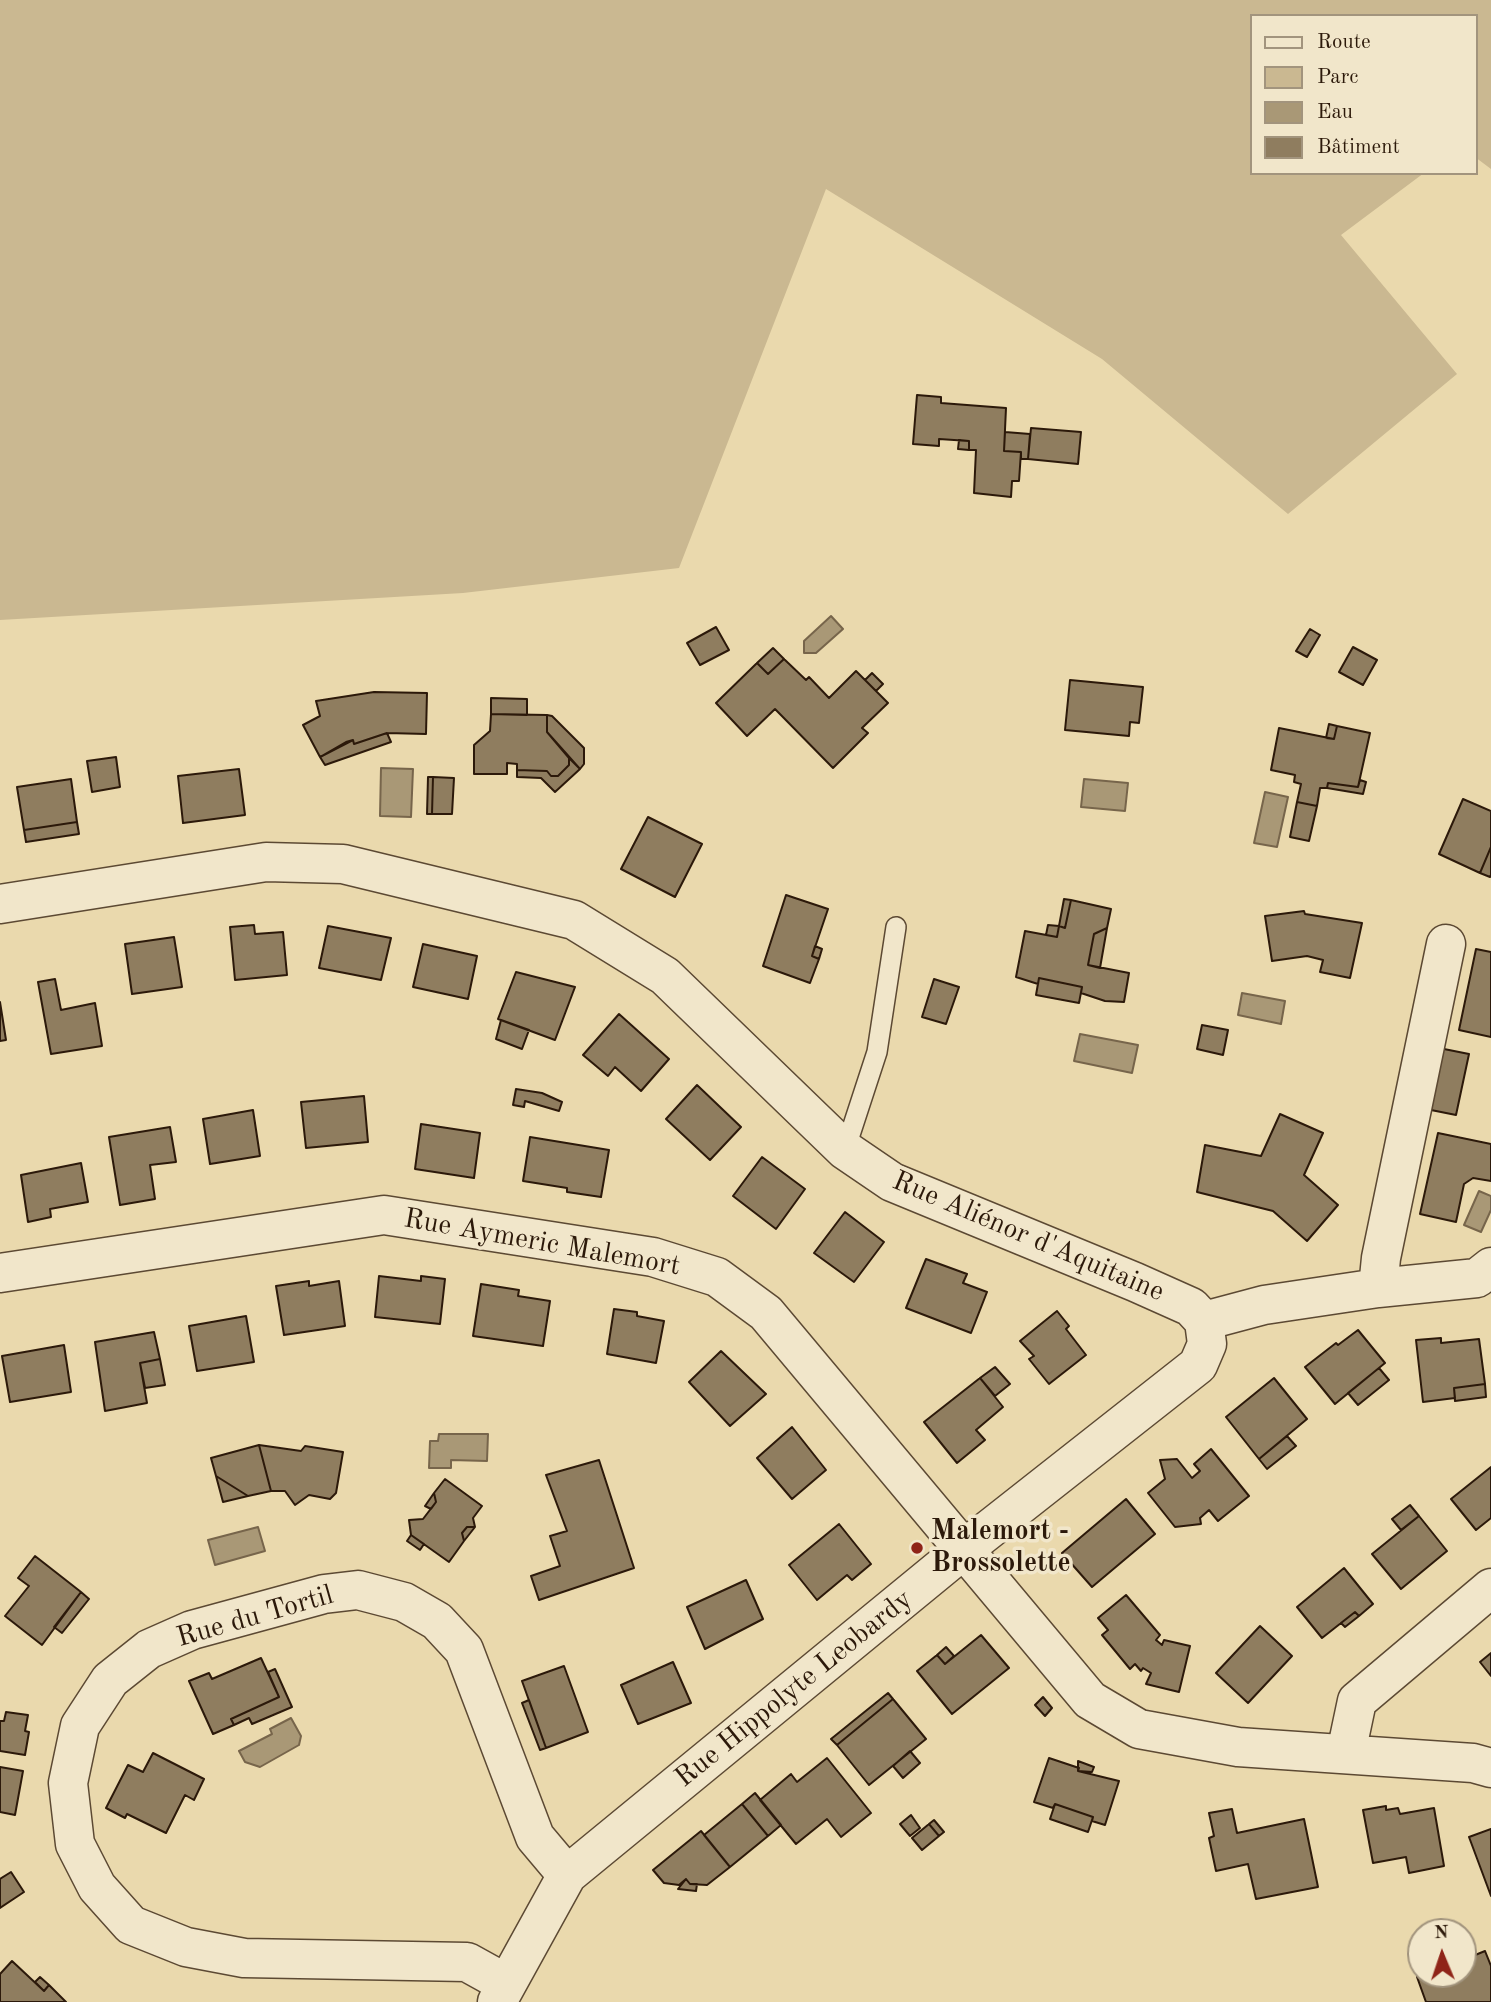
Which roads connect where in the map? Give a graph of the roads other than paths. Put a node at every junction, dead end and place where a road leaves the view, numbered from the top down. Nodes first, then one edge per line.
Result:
1 (0, 904) edge
2 (895, 927) dead end
3 (1446, 944) dead end
4 (845, 1150) junction
5 (1491, 1266) edge
6 (0, 1273) edge
7 (1378, 1288) junction
8 (1204, 1321) junction
9 (964, 1550) junction
10 (1491, 1588) edge
11 (1346, 1753) junction
12 (1491, 1768) edge
13 (567, 1875) junction
14 (501, 1992) edge

1 - 4 street, Rue Aliénor d'Aquitaine
2 - 4 lane
3 - 7 street
4 - 8 street, Rue Aliénor d'Aquitaine
5 - 7 street
6 - 9 street, Rue Aymeric Malemort
7 - 8 street
8 - 9 street, Rue Hippolyte Leobardy
9 - 11 street, Rue Aymeric Malemort
9 - 13 street, Rue Hippolyte Leobardy
10 - 11 street
11 - 12 street, Rue Aymeric Malemort
13 - 14 street, Rue Hippolyte Leobardy
13 - 14 street, Rue du Tortil

